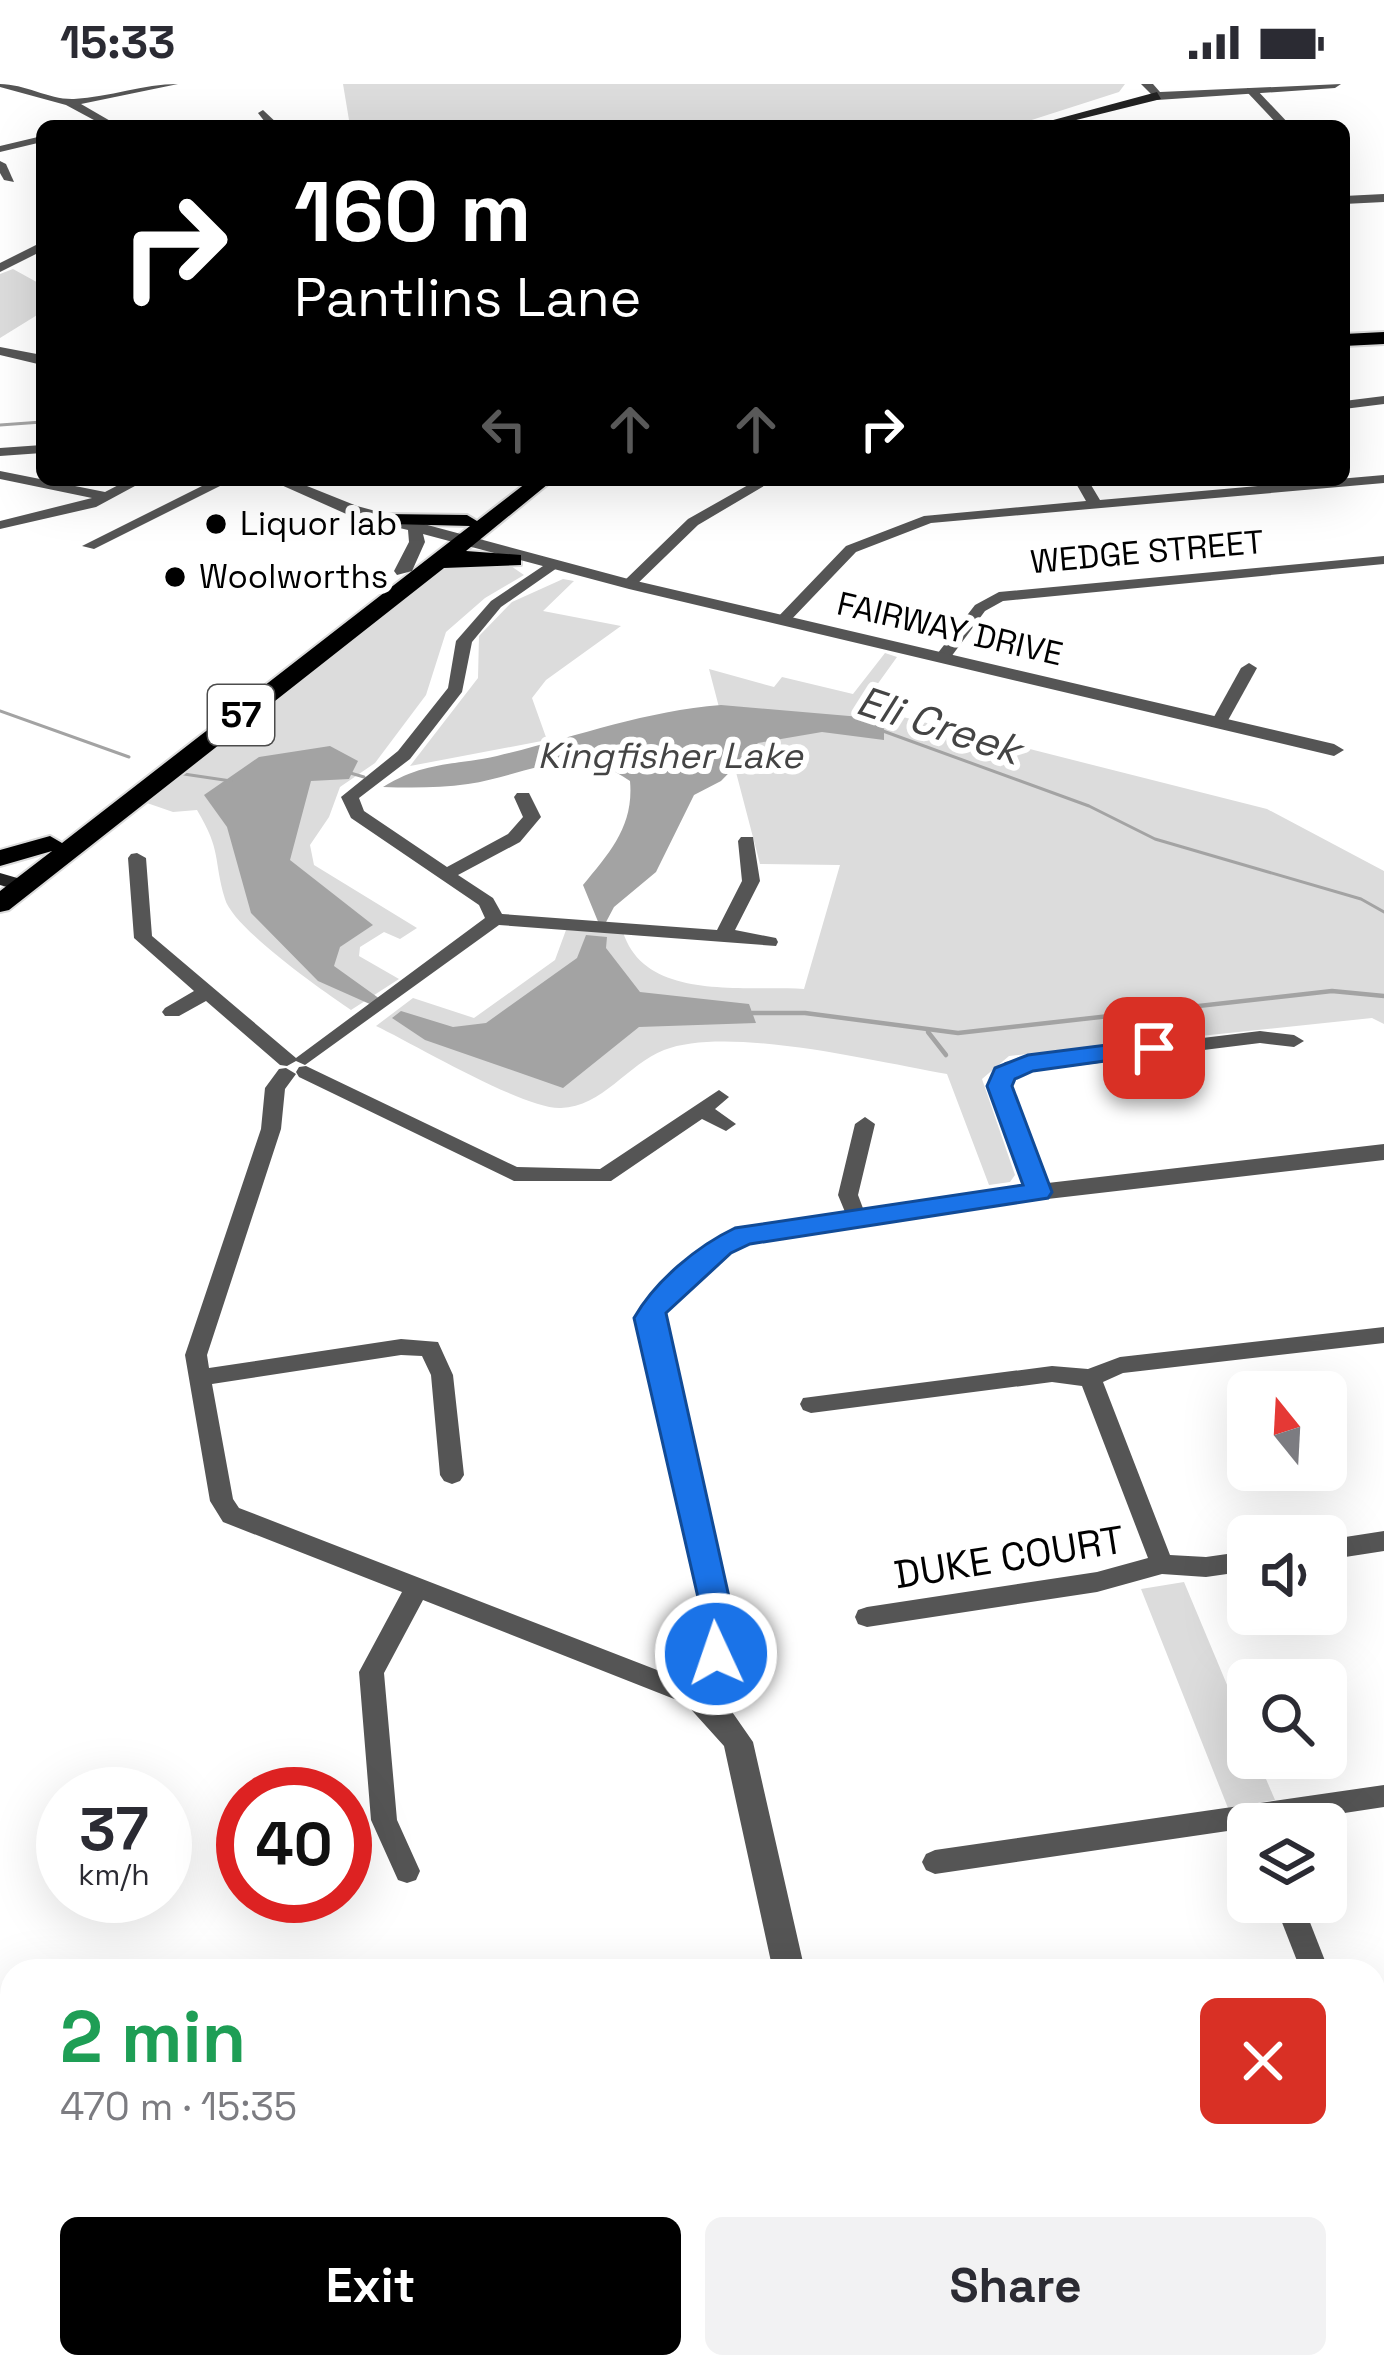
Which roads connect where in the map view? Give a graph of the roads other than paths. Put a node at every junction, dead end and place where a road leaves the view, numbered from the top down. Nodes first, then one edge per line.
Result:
1 (1, 84) edge
2 (173, 84) edge
3 (1335, 84) edge
4 (1304, 85) edge
5 (1152, 90) edge
6 (1251, 90) junction
7 (70, 103) junction
8 (262, 113) dead end
9 (102, 120) edge
10 (268, 120) edge
11 (1056, 120) edge
12 (1279, 120) edge
13 (36, 140) edge
14 (0, 148) edge
15 (0, 164) edge
16 (10, 180) dead end
17 (1384, 198) edge
18 (1350, 200) edge
19 (36, 249) edge
20 (0, 268) edge
21 (1384, 335) edge
22 (1350, 336) edge
23 (0, 351) edge
24 (36, 359) edge
25 (1384, 400) edge
26 (1350, 404) edge
27 (36, 449) edge
28 (0, 452) edge
29 (0, 475) edge
30 (1384, 478) edge
31 (1350, 481) edge
32 (36, 482) edge
33 (54, 486) edge
34 (128, 486) edge
35 (213, 486) edge
36 (293, 486) edge
37 (514, 486) edge
38 (536, 486) edge
39 (756, 486) edge
40 (1085, 486) edge
41 (1292, 486) edge
42 (107, 497) junction
43 (1095, 503) junction
44 (348, 508) junction
45 (502, 514) junction
46 (391, 518) joint
47 (6, 521) edge
48 (413, 532) junction
49 (453, 541) junction
50 (89, 546) dead end
51 (503, 554) junction
52 (1384, 560) edge
53 (552, 566) junction
54 (403, 571) junction
55 (629, 584) junction
56 (783, 620) junction
57 (942, 658) junction
58 (1249, 668) dead end
59 (1218, 724) junction
60 (1334, 750) dead end
61 (523, 797) dead end
62 (747, 841) dead end
63 (137, 858) dead end
64 (446, 874) junction
65 (5, 882) edge
66 (495, 920) junction
67 (726, 934) junction
68 (769, 942) dead end
69 (206, 993) junction
70 (172, 1012) dead end
71 (1294, 1041) dead end
72 (296, 1066) junction
73 (726, 1124) dead end
74 (865, 1124) dead end
75 (1384, 1152) edge
76 (1039, 1192) junction
77 (857, 1219) junction
78 (1384, 1335) edge
79 (200, 1378) junction
80 (1090, 1378) junction
81 (811, 1404) dead end
82 (452, 1474) dead end
83 (1384, 1541) edge
84 (1347, 1547) edge
85 (1162, 1564) junction
86 (1227, 1564) edge
87 (416, 1590) junction
88 (867, 1617) dead end
89 (692, 1695) junction
90 (1384, 1796) edge
91 (1347, 1803) edge
92 (1227, 1824) edge
93 (935, 1862) dead end
94 (407, 1871) dead end
95 (1296, 1923) edge
96 (786, 1959) edge
97 (1310, 1959) edge

1 - 7 street
2 - 7 street
3 - 4 street
4 - 6 street
5 - 6 street
5 - 11 main road
6 - 12 street
7 - 9 street
8 - 10 street
13 - 14 street
15 - 16 street
17 - 18 street
19 - 20 street
21 - 22 main road
23 - 24 street
25 - 26 street
27 - 28 street
29 - 32 street
30 - 31 street
33 - 42 street
34 - 42 street
35 - 50 street
36 - 44 street
37 - 49 main road, 57
38 - 45 main road, 57
39 - 55 street
40 - 43 street
41 - 43 street
42 - 47 street
43 - 56 street
44 - 46 street
44 - 48 street, FAIRWAY DRIVE
45 - 49 main road, 57
45 - 51 street
46 - 49 main road
48 - 49 street, FAIRWAY DRIVE
48 - 54 street
49 - 51 street, FAIRWAY DRIVE
49 - 51 main road
49 - 54 main road, 57
49 - 65 main road, 57
51 - 53 street, FAIRWAY DRIVE
52 - 57 street, WEDGE STREET
53 - 55 street, FAIRWAY DRIVE
53 - 64 street
54 - 65 main road, 57
55 - 56 street, FAIRWAY DRIVE
56 - 57 street, FAIRWAY DRIVE
57 - 59 street, FAIRWAY DRIVE
58 - 59 street
59 - 60 street, FAIRWAY DRIVE
61 - 64 street
62 - 67 street
63 - 69 street
64 - 66 street
66 - 67 street
66 - 72 street
67 - 68 street
69 - 70 street
69 - 72 street
71 - 76 street
72 - 73 street
72 - 79 street
74 - 77 street
75 - 76 street
76 - 77 street
77 - 89 street
78 - 80 street
79 - 82 street
79 - 87 street
80 - 81 street
80 - 85 street
83 - 84 street
85 - 86 street, DUKE COURT
85 - 88 street, DUKE COURT
87 - 89 street
87 - 94 street
89 - 96 street
90 - 91 street
92 - 93 street
95 - 97 street

